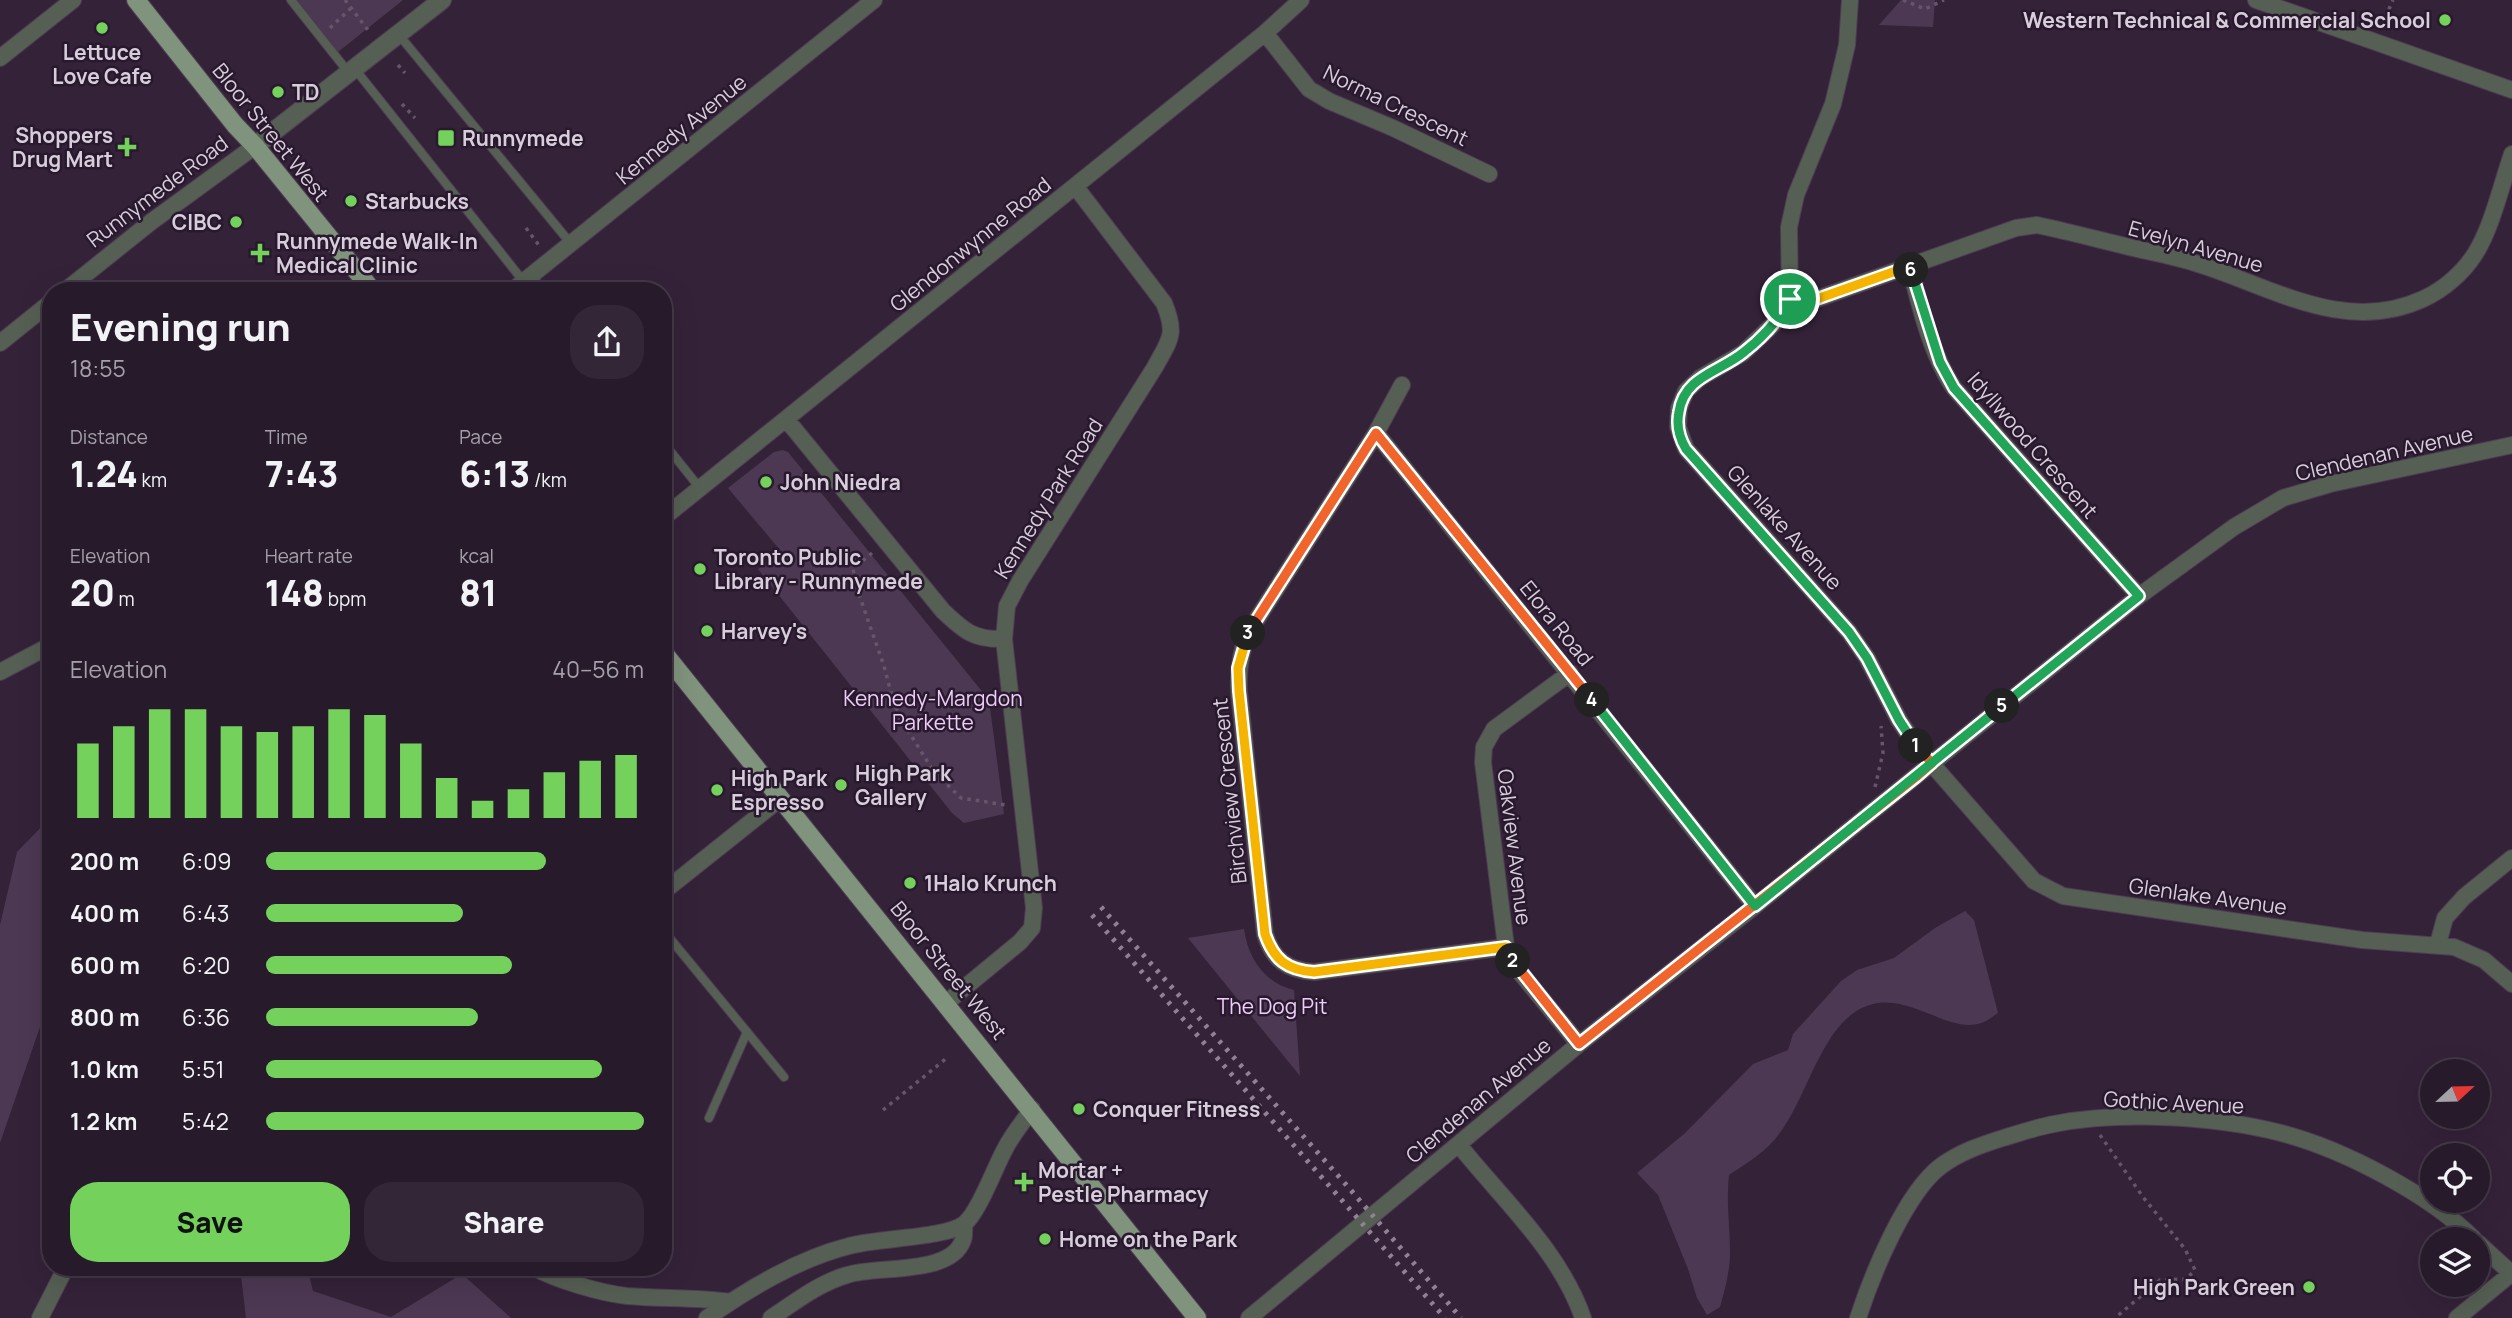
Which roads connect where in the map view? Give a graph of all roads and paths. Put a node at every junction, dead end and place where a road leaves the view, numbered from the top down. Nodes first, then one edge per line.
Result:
1 (73, 0) edge
2 (136, 0) edge
3 (290, 0) edge
4 (345, 0) edge
5 (442, 0) edge
6 (874, 0) edge
7 (1301, 0) edge
8 (1850, 0) edge
9 (1903, 0) edge
10 (1944, 0) edge
11 (2256, 0) edge
12 (2393, 0) edge
13 (352, 8) junction
14 (2382, 25) dead end
15 (368, 30) dead end
16 (1265, 33) junction
17 (399, 35) junction
18 (321, 38) junction
19 (0, 58) edge
20 (398, 65) dead end
21 (352, 71) junction
22 (405, 73) dead end
23 (2512, 90) edge
24 (402, 104) dead end
25 (415, 118) dead end
26 (255, 146) junction
27 (2512, 154) edge
28 (1489, 174) dead end
29 (1074, 186) junction
30 (572, 245) junction
31 (1910, 266) junction
32 (76, 282) edge
33 (362, 282) edge
34 (522, 282) edge
35 (524, 282) edge
36 (1790, 299) junction
37 (42, 309) edge
38 (0, 343) edge
39 (1402, 385) dead end
40 (786, 419) junction
41 (1376, 433) junction
42 (2512, 446) edge
43 (672, 453) edge
44 (699, 487) junction
45 (672, 510) edge
46 (874, 552) dead end
47 (2139, 596) junction
48 (1004, 639) junction
49 (42, 650) edge
50 (672, 663) edge
51 (0, 672) edge
52 (1570, 673) junction
53 (1881, 720) dead end
54 (1932, 763) junction
55 (1874, 791) dead end
56 (781, 798) junction
57 (1010, 806) dead end
58 (2512, 858) edge
59 (672, 885) edge
60 (1755, 906) junction
61 (672, 941) edge
62 (2438, 944) junction
63 (1506, 947) junction
64 (2512, 984) edge
65 (946, 1003) junction
66 (747, 1032) junction
67 (1579, 1044) junction
68 (948, 1057) dead end
69 (784, 1077) dead end
70 (883, 1110) dead end
71 (1032, 1110) junction
72 (709, 1118) dead end
73 (2098, 1133) dead end
74 (1459, 1145) junction
75 (964, 1224) junction
76 (2459, 1227) edge
77 (2490, 1254) edge
78 (2512, 1273) edge
79 (61, 1276) edge
80 (558, 1276) edge
81 (730, 1302) junction
82 (40, 1318) edge
83 (707, 1318) edge
84 (771, 1318) edge
85 (1197, 1318) edge
86 (1249, 1318) edge
87 (1583, 1318) edge
88 (1858, 1318) edge
89 (2115, 1318) edge
90 (2457, 1318) edge

1 - 19 street
2 - 26 main road, Bloor Street West
3 - 18 lane
4 - 13 path
5 - 17 street, Runnymede Road
6 - 30 street, Kennedy Avenue
7 - 16 street, Glendonwynne Road
8 - 36 street
9 - 10 path
11 - 23 street
12 - 14 path
13 - 15 path
13 - 18 path
16 - 28 street, Norma Crescent
16 - 29 street, Glendonwynne Road
17 - 21 street, Runnymede Road
17 - 30 lane
18 - 21 lane
20 - 22 path
21 - 26 street, Runnymede Road
21 - 34 lane
24 - 25 path
26 - 32 street, Runnymede Road
26 - 33 main road, Bloor Street West
27 - 31 street, Evelyn Avenue
29 - 40 street, Glendonwynne Road
29 - 48 street, Kennedy Park Road
30 - 35 street, Kennedy Avenue
31 - 36 street, Evelyn Avenue
31 - 47 street, Idyllwood Crescent
36 - 54 street, Glenlake Avenue
37 - 38 street
39 - 41 street, Birchview Crescent
40 - 44 street, Glendonwynne Road
40 - 48 street
41 - 52 street, Elora Road
41 - 63 street, Birchview Crescent
42 - 47 street, Clendenan Avenue
43 - 44 lane
44 - 45 street, Glendonwynne Road
46 - 57 path
47 - 54 street, Clendenan Avenue
48 - 65 street, Kennedy Park Road
49 - 51 street
50 - 56 main road, Bloor Street West
52 - 60 street, Elora Road
52 - 63 street, Oakview Avenue
53 - 55 path
54 - 60 street, Clendenan Avenue
54 - 62 street, Glenlake Avenue
56 - 59 street
56 - 65 main road, Bloor Street West
58 - 62 street
60 - 67 street, Clendenan Avenue
61 - 66 lane
62 - 64 street, Glenlake Avenue
63 - 67 street, Oakview Avenue
65 - 71 main road, Bloor Street West
66 - 69 lane
66 - 72 lane
67 - 74 street, Clendenan Avenue
68 - 70 path
71 - 75 street
71 - 85 main road, Bloor Street West
73 - 89 path
74 - 86 street, Clendenan Avenue
74 - 87 street
75 - 81 street
75 - 84 street
76 - 88 street, Gothic Avenue
77 - 78 street
78 - 90 street
79 - 82 street
80 - 81 street
81 - 83 street

